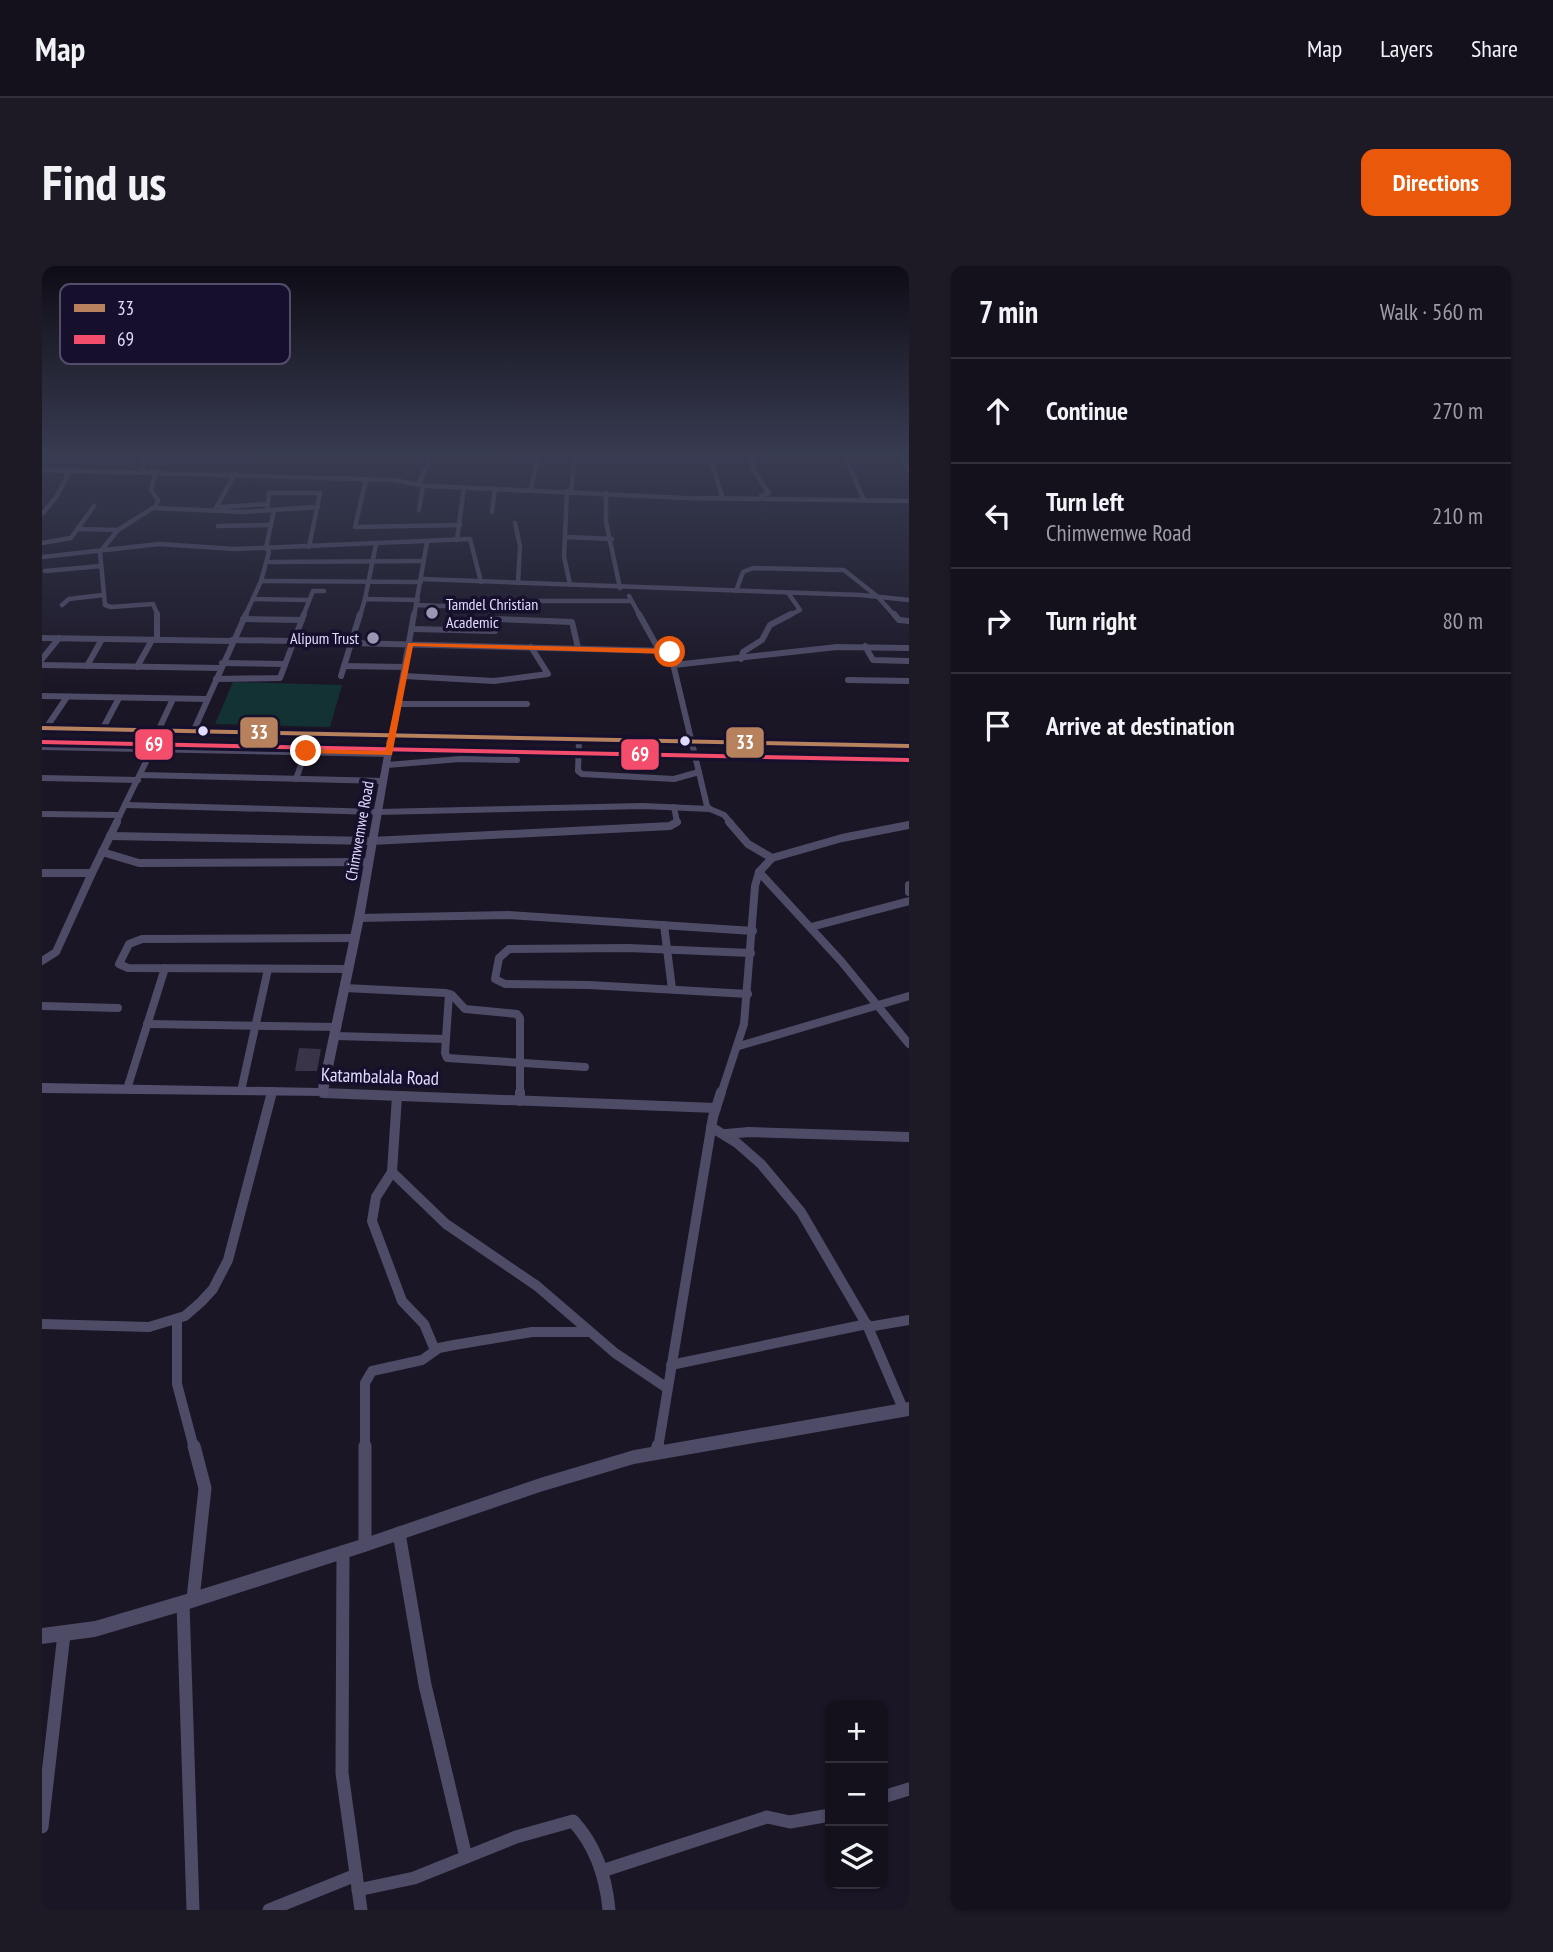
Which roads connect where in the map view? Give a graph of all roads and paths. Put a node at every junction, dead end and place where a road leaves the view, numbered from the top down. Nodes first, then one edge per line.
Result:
1 (75, 534) edge
2 (115, 534) edge
3 (269, 534) edge
4 (310, 534) edge
5 (458, 534) edge
6 (517, 534) edge
7 (566, 534) edge
8 (611, 534) edge
9 (566, 537) junction
10 (612, 538) junction
11 (457, 540) junction
12 (42, 542) edge
13 (427, 542) junction
14 (376, 544) junction
15 (309, 547) junction
16 (266, 548) junction
17 (100, 552) junction
18 (42, 558) edge
19 (267, 562) junction
20 (424, 562) junction
21 (373, 563) junction
22 (101, 566) junction
23 (45, 571) dead end
24 (261, 581) junction
25 (421, 581) junction
26 (369, 582) junction
27 (481, 582) junction
28 (519, 583) junction
29 (569, 585) junction
30 (623, 588) junction
31 (324, 591) dead end
32 (736, 592) junction
33 (789, 594) junction
34 (103, 595) junction
35 (878, 597) junction
36 (253, 599) junction
37 (365, 599) junction
38 (309, 600) junction
39 (909, 600) edge
40 (631, 601) junction
41 (418, 602) junction
42 (62, 605) dead end
43 (492, 606) junction
44 (243, 619) junction
45 (494, 619) junction
46 (302, 620) junction
47 (909, 621) edge
48 (413, 629) junction
49 (495, 631) junction
50 (42, 638) edge
51 (59, 638) junction
52 (102, 639) junction
53 (155, 640) junction
54 (232, 640) junction
55 (292, 641) junction
56 (349, 643) junction
57 (410, 644) junction
58 (496, 646) junction
59 (864, 646) junction
60 (531, 647) junction
61 (578, 648) junction
62 (885, 648) junction
63 (909, 648) edge
64 (659, 650) junction
65 (42, 659) edge
66 (741, 659) junction
67 (892, 661) junction
68 (909, 661) edge
69 (285, 664) junction
70 (42, 665) edge
71 (674, 665) junction
72 (87, 666) junction
73 (221, 666) junction
74 (344, 666) junction
75 (137, 667) junction
76 (405, 667) junction
77 (341, 676) dead end
78 (404, 676) junction
79 (216, 679) junction
80 (848, 680) dead end
81 (900, 681) junction
82 (909, 681) edge
83 (42, 696) edge
84 (67, 697) junction
85 (119, 698) junction
86 (173, 699) junction
87 (207, 699) junction
88 (398, 704) junction
89 (527, 704) dead end
90 (44, 728) edge
91 (102, 730) junction
92 (159, 731) junction
93 (193, 732) junction
94 (392, 737) junction
95 (579, 741) junction
96 (693, 743) junction
97 (909, 746) edge
98 (42, 747) edge
99 (152, 749) junction
100 (306, 751) junction
101 (388, 759) junction
102 (517, 760) dead end
103 (699, 772) junction
104 (139, 777) junction
105 (42, 778) edge
106 (296, 779) junction
107 (384, 781) junction
108 (125, 804) junction
109 (674, 807) junction
110 (710, 809) junction
111 (378, 812) junction
112 (44, 814) edge
113 (120, 815) junction
114 (42, 822) edge
115 (909, 825) edge
116 (110, 836) junction
117 (373, 841) junction
118 (102, 852) junction
119 (772, 858) junction
120 (369, 862) junction
121 (759, 872) junction
122 (42, 873) edge
123 (92, 873) junction
124 (909, 885) edge
125 (909, 892) edge
126 (909, 901) edge
127 (359, 918) junction
128 (664, 925) junction
129 (811, 927) junction
130 (752, 931) junction
131 (355, 938) junction
132 (667, 950) junction
133 (751, 953) junction
134 (42, 961) edge
135 (165, 968) junction
136 (268, 969) junction
137 (349, 969) junction
138 (345, 988) junction
139 (672, 989) junction
140 (449, 994) junction
141 (748, 994) junction
142 (909, 996) edge
143 (42, 1006) edge
144 (878, 1006) junction
145 (118, 1007) dead end
146 (147, 1024) junction
147 (256, 1025) junction
148 (336, 1031) junction
149 (446, 1039) junction
150 (909, 1044) edge
151 (739, 1046) junction
152 (520, 1063) junction
153 (585, 1067) dead end
154 (42, 1088) edge
155 (127, 1089) junction
156 (241, 1091) junction
157 (272, 1092) junction
158 (323, 1093) junction
159 (397, 1096) junction
160 (520, 1101) junction
161 (716, 1108) junction
162 (711, 1127) junction
163 (726, 1134) junction
164 (909, 1137) edge
165 (393, 1172) junction
166 (177, 1319) junction
167 (909, 1320) edge
168 (42, 1324) edge
169 (867, 1325) junction
170 (589, 1332) junction
171 (435, 1350) junction
172 (671, 1365) junction
173 (667, 1388) junction
174 (907, 1410) edge
175 (657, 1452) junction
176 (399, 1533) junction
177 (365, 1545) junction
178 (343, 1552) junction
179 (188, 1601) junction
180 (64, 1634) junction
181 (42, 1636) edge
182 (909, 1788) edge
183 (888, 1795) edge
184 (825, 1816) edge
185 (42, 1827) edge
186 (466, 1857) junction
187 (602, 1871) junction
188 (357, 1882) junction
189 (193, 1910) edge
190 (269, 1910) edge
191 (361, 1910) edge
192 (609, 1910) edge

1 - 12 street
2 - 17 street
3 - 16 street
4 - 15 street
5 - 11 street
6 - 28 street
7 - 9 street
8 - 10 street
9 - 10 street
9 - 29 street
10 - 30 street
11 - 13 street
11 - 27 street
13 - 14 street
13 - 20 street, Chimwemwe Road
14 - 15 street
14 - 21 street
15 - 16 street
16 - 17 street
16 - 19 street
17 - 18 street
17 - 22 street
19 - 21 street
19 - 24 street
20 - 21 street
20 - 25 street, Chimwemwe Road
21 - 26 street
22 - 23 street
22 - 34 street
24 - 26 street
24 - 36 street
25 - 26 street
25 - 27 street
25 - 41 street, Chimwemwe Road
26 - 37 street
27 - 28 street
28 - 29 street
29 - 30 street
30 - 32 street
30 - 40 street
31 - 38 street
32 - 33 street
32 - 35 street
33 - 35 street
33 - 66 street
34 - 42 street
34 - 53 street
35 - 39 street
35 - 47 street
36 - 38 street
36 - 44 street
37 - 41 street
37 - 56 street
38 - 46 street
40 - 43 street
40 - 64 street
41 - 43 street
41 - 48 street, Chimwemwe Road
43 - 45 street
44 - 46 street
44 - 54 street
45 - 49 street
45 - 61 street
46 - 55 street
48 - 49 street
48 - 57 street, Chimwemwe Road
49 - 58 street
50 - 51 street
51 - 52 street
51 - 65 street
52 - 53 street
52 - 72 street
53 - 54 street
53 - 75 street
54 - 55 street
54 - 73 street
55 - 69 street
56 - 57 street
56 - 74 street
57 - 58 street
57 - 76 street, Chimwemwe Road
58 - 60 street
59 - 62 street
59 - 66 street
59 - 67 street
60 - 61 street
60 - 78 street
61 - 64 street
62 - 63 street
62 - 67 street
64 - 71 street
66 - 71 street
67 - 68 street
67 - 81 street
69 - 73 street
69 - 79 street
70 - 72 street
71 - 96 street
72 - 75 street
73 - 75 street
73 - 79 street
74 - 76 street
74 - 77 street
76 - 78 street, Chimwemwe Road
78 - 88 street, Chimwemwe Road
79 - 87 street
80 - 81 street
81 - 82 street
83 - 84 street
84 - 85 street
84 - 90 street
85 - 86 street
85 - 91 street
86 - 87 street
86 - 92 street
87 - 93 street
88 - 89 street
88 - 94 street, Chimwemwe Road
90 - 91 main road
91 - 92 main road
92 - 93 main road
92 - 99 street
93 - 94 main road
94 - 95 street
94 - 101 main road, Chimwemwe Road
95 - 96 street
95 - 103 street
96 - 97 street
96 - 103 street
98 - 99 street
99 - 100 street
99 - 104 street
100 - 101 street
100 - 106 street
101 - 102 street
101 - 107 main road, Chimwemwe Road
103 - 110 street
104 - 105 street
104 - 106 street
104 - 108 street
106 - 107 street
107 - 111 main road, Chimwemwe Road
108 - 111 street
108 - 113 street
109 - 110 street
109 - 111 street
109 - 117 street
110 - 119 street
111 - 117 main road, Chimwemwe Road
112 - 113 street
112 - 114 street
113 - 116 street
115 - 119 street
116 - 117 street
116 - 118 street
117 - 120 main road, Chimwemwe Road
118 - 120 street
118 - 123 street
119 - 121 street
120 - 127 main road, Chimwemwe Road
121 - 129 street
121 - 130 street
122 - 123 street
123 - 134 street
124 - 125 street
126 - 129 street
127 - 128 street
127 - 131 main road, Chimwemwe Road
128 - 130 street
128 - 132 street
129 - 144 street
130 - 133 street
131 - 135 street
131 - 137 main road, Chimwemwe Road
132 - 133 street
132 - 139 street
132 - 139 street
133 - 141 street
135 - 136 street
135 - 146 street
136 - 137 street
136 - 147 street
137 - 138 main road, Chimwemwe Road
138 - 140 street
138 - 148 main road, Chimwemwe Road
139 - 141 street
140 - 149 street
140 - 152 street
141 - 151 street
142 - 144 street
143 - 145 street
144 - 150 street
144 - 151 street
146 - 147 street
146 - 155 street
147 - 148 street
147 - 156 street
148 - 149 street
148 - 158 main road, Chimwemwe Road
149 - 152 street
151 - 161 street
152 - 153 street
152 - 160 street
154 - 155 main road, Katambalala Road
155 - 156 main road, Katambalala Road
156 - 157 main road, Katambalala Road
157 - 158 main road, Katambalala Road
157 - 166 street
158 - 159 street, Katambalala Road
159 - 160 street, Katambalala Road
159 - 165 street
160 - 161 street, Katambalala Road
161 - 162 street
162 - 163 street
162 - 172 street
163 - 164 street
163 - 169 street
165 - 170 street
165 - 171 street
166 - 168 street
166 - 179 street
167 - 169 street
169 - 172 street
169 - 174 street
170 - 171 street
170 - 173 street
171 - 177 street
172 - 173 street
173 - 175 street
174 - 175 street
175 - 176 street
176 - 177 street
176 - 186 street
177 - 178 street
178 - 179 street
178 - 188 street
179 - 180 street
179 - 189 street
180 - 181 street
180 - 185 street
182 - 183 street
184 - 187 street
186 - 187 street
186 - 188 street
187 - 192 street
188 - 190 street
188 - 191 street

